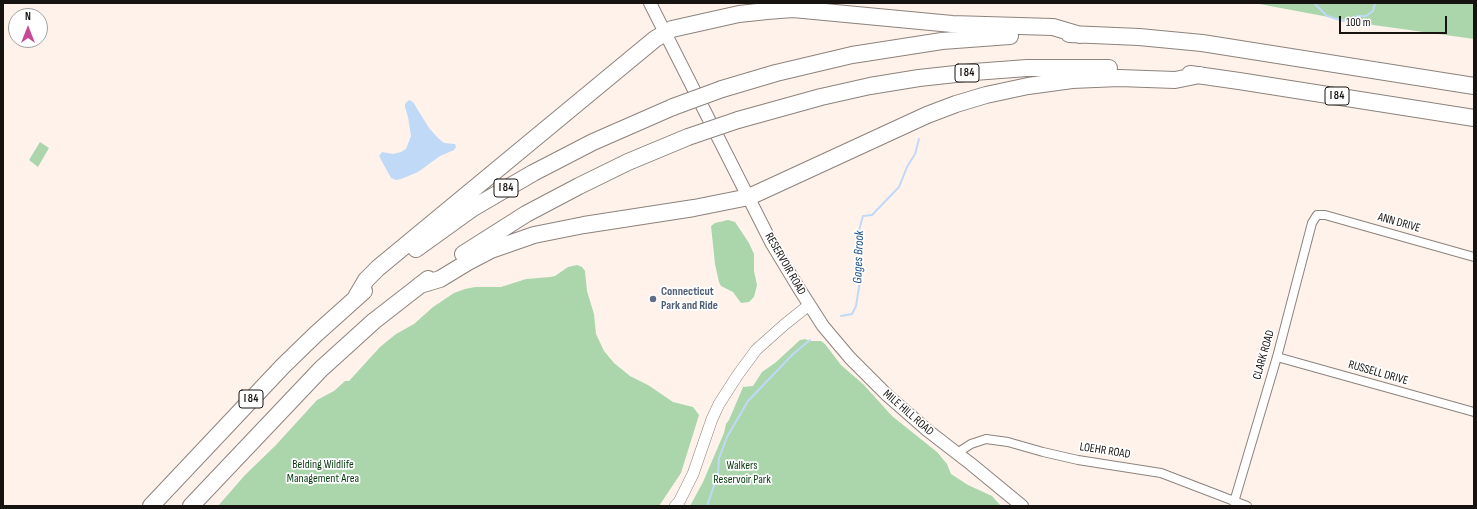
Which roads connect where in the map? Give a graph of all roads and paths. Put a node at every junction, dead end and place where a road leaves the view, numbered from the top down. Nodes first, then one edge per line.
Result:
1 (650, 3) edge
2 (665, 32) junction
3 (1080, 34) junction
4 (1200, 75) junction
5 (1474, 86) edge
6 (1474, 118) edge
7 (748, 197) junction
8 (1317, 215) joint
9 (1474, 257) edge
10 (420, 285) junction
11 (356, 297) junction
12 (809, 305) junction
13 (1277, 357) junction
14 (1474, 412) edge
15 (957, 453) junction
16 (1234, 502) junction
17 (151, 506) edge
18 (191, 506) edge
19 (675, 506) edge
20 (1022, 506) edge
21 (1248, 506) edge

1 - 2 main road, RESERVOIR ROAD
2 - 3 highway
2 - 7 main road, RESERVOIR ROAD
2 - 11 highway
3 - 5 highway, I 84
3 - 11 highway, I 84, bridge
4 - 6 highway, I 84
4 - 7 highway
4 - 10 highway, I 84, bridge
7 - 10 highway
7 - 12 main road, RESERVOIR ROAD
8 - 9 street, ANN DRIVE
8 - 13 street, CLARK ROAD
10 - 18 highway, I 84
11 - 17 highway, I 84
12 - 15 main road, MILE HILL ROAD
12 - 19 street, RESERVOIR ROAD
13 - 14 street, RUSSELL DRIVE
13 - 16 street, CLARK ROAD
15 - 16 street, LOEHR ROAD
15 - 20 main road, MILE HILL ROAD
16 - 21 street, LOEHR ROAD

